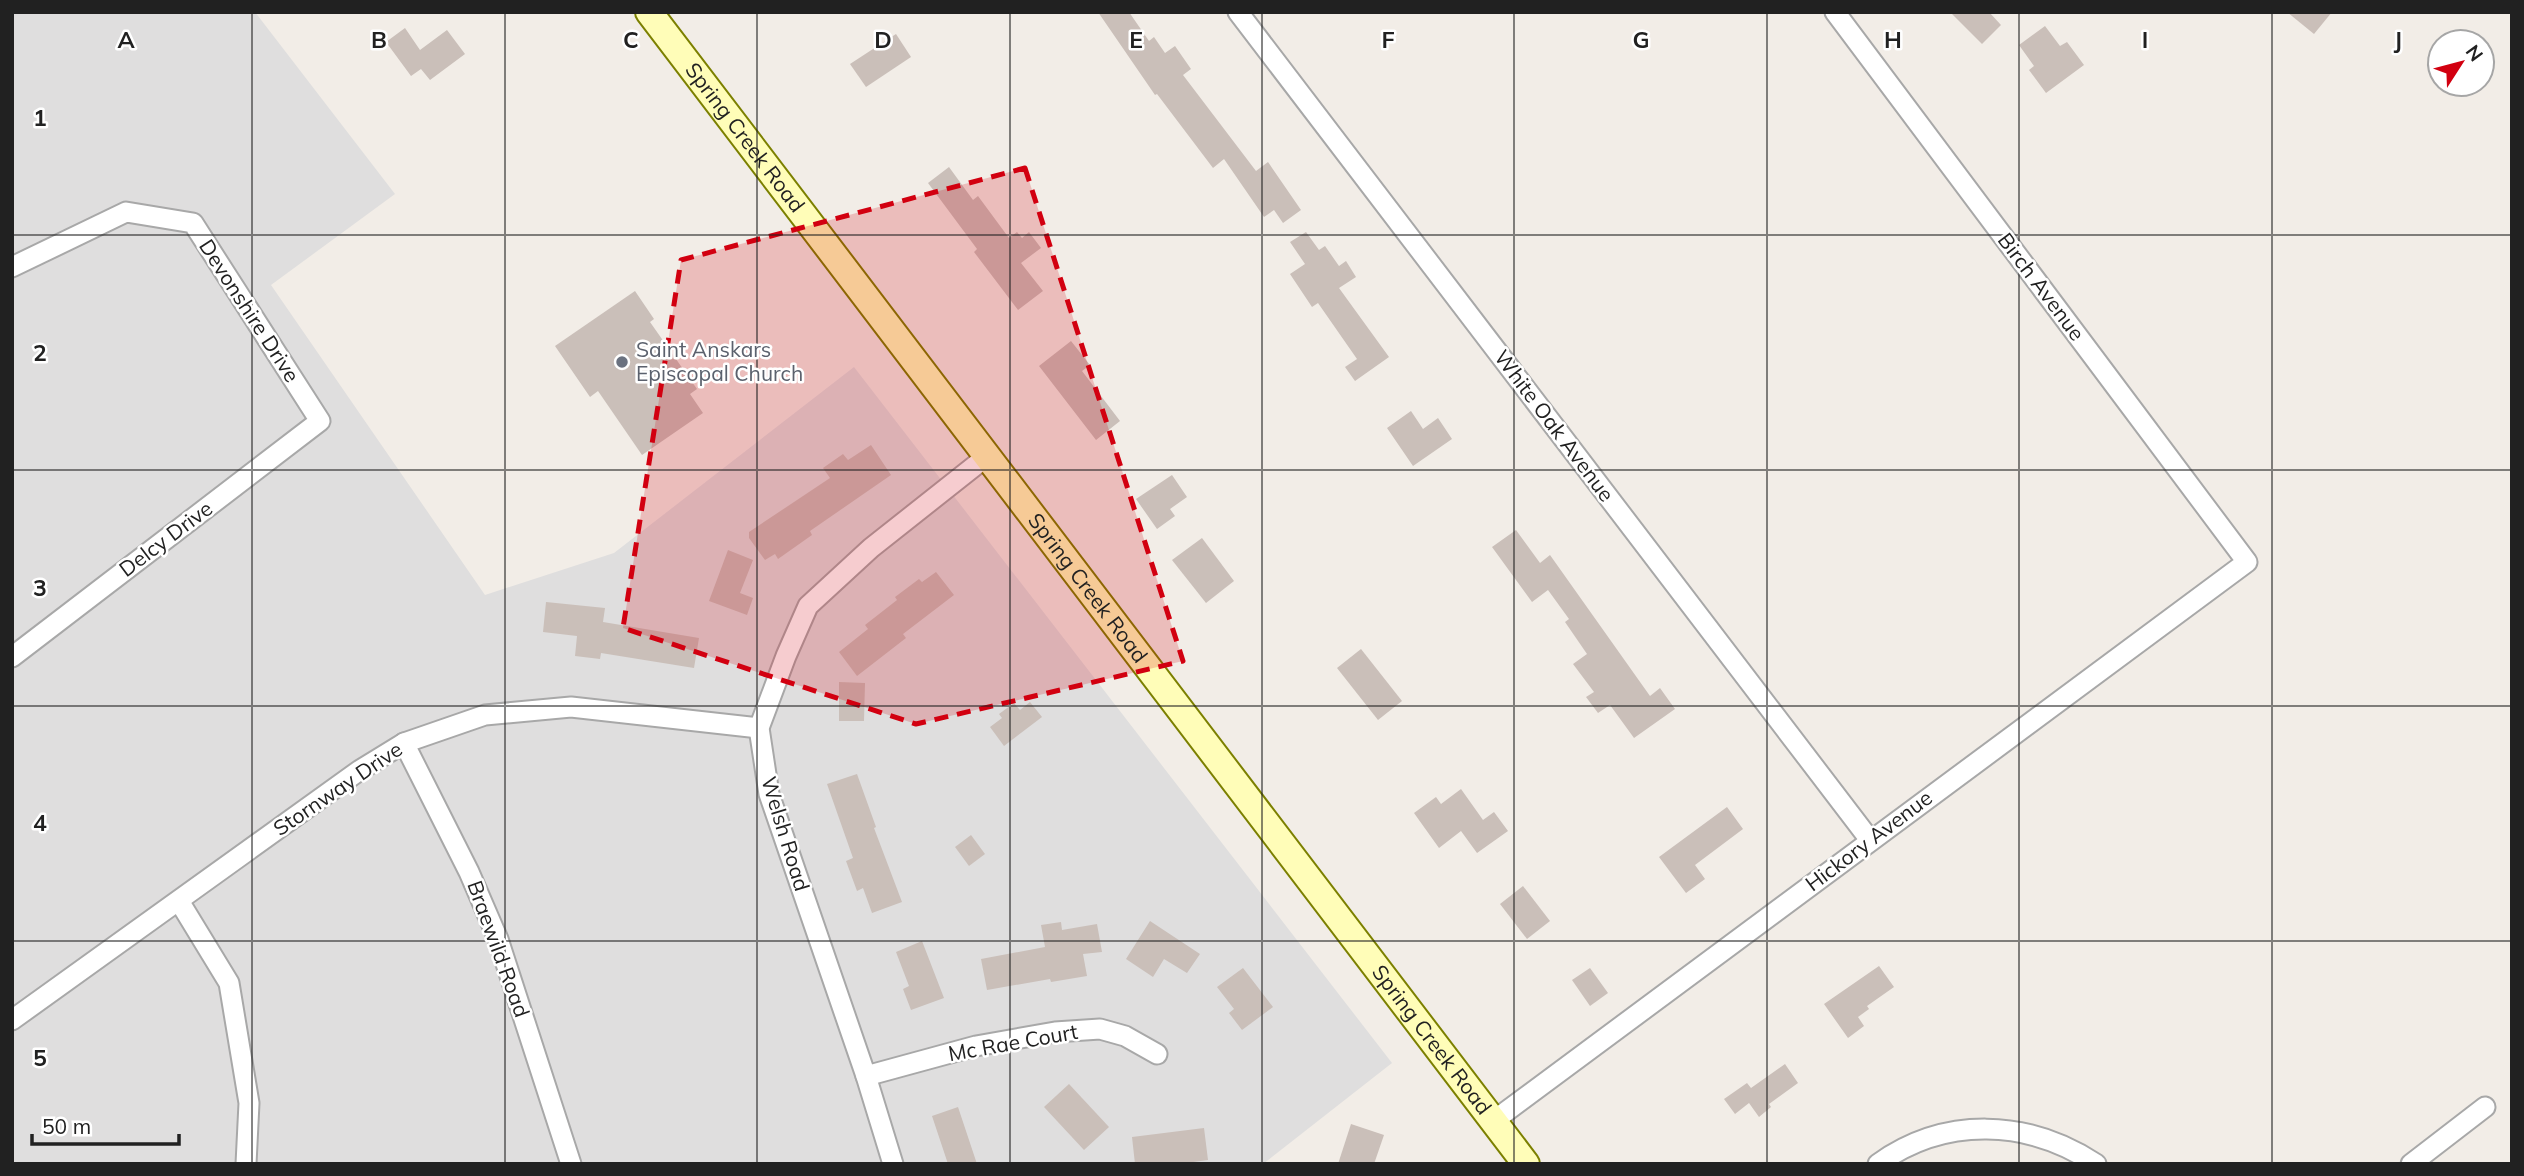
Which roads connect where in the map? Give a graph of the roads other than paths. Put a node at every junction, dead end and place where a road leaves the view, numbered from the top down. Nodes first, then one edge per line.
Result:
1 (649, 12) edge
2 (1238, 12) edge
3 (1835, 12) edge
4 (12, 267) edge
5 (320, 421) joint
6 (986, 457) junction
7 (2248, 562) joint
8 (12, 657) edge
9 (759, 728) junction
10 (404, 743) junction
11 (1870, 840) junction
12 (179, 901) junction
13 (12, 1020) edge
14 (1157, 1054) dead end
15 (866, 1076) junction
16 (2485, 1107) dead end
17 (1492, 1122) junction
18 (246, 1164) edge
19 (571, 1164) edge
20 (893, 1164) edge
21 (1526, 1164) edge
22 (1878, 1164) edge
23 (2096, 1164) edge
24 (2411, 1164) edge

1 - 6 main road, Spring Creek Road
2 - 11 street, White Oak Avenue
3 - 7 street, Birch Avenue
4 - 5 street, Devonshire Drive
5 - 8 street, Delcy Drive
6 - 9 street, Welsh Road
6 - 17 main road, Spring Creek Road
7 - 11 street, Hickory Avenue
9 - 10 street, Stornway Drive
9 - 15 street, Welsh Road
10 - 12 street, Stornway Drive
10 - 19 street, Braewild Road
11 - 17 street, Hickory Avenue
12 - 13 street, Stornway Drive
12 - 18 street
14 - 15 street, Mc Rae Court
15 - 20 street, Welsh Road
16 - 24 street
17 - 21 main road, Spring Creek Road
22 - 23 street

